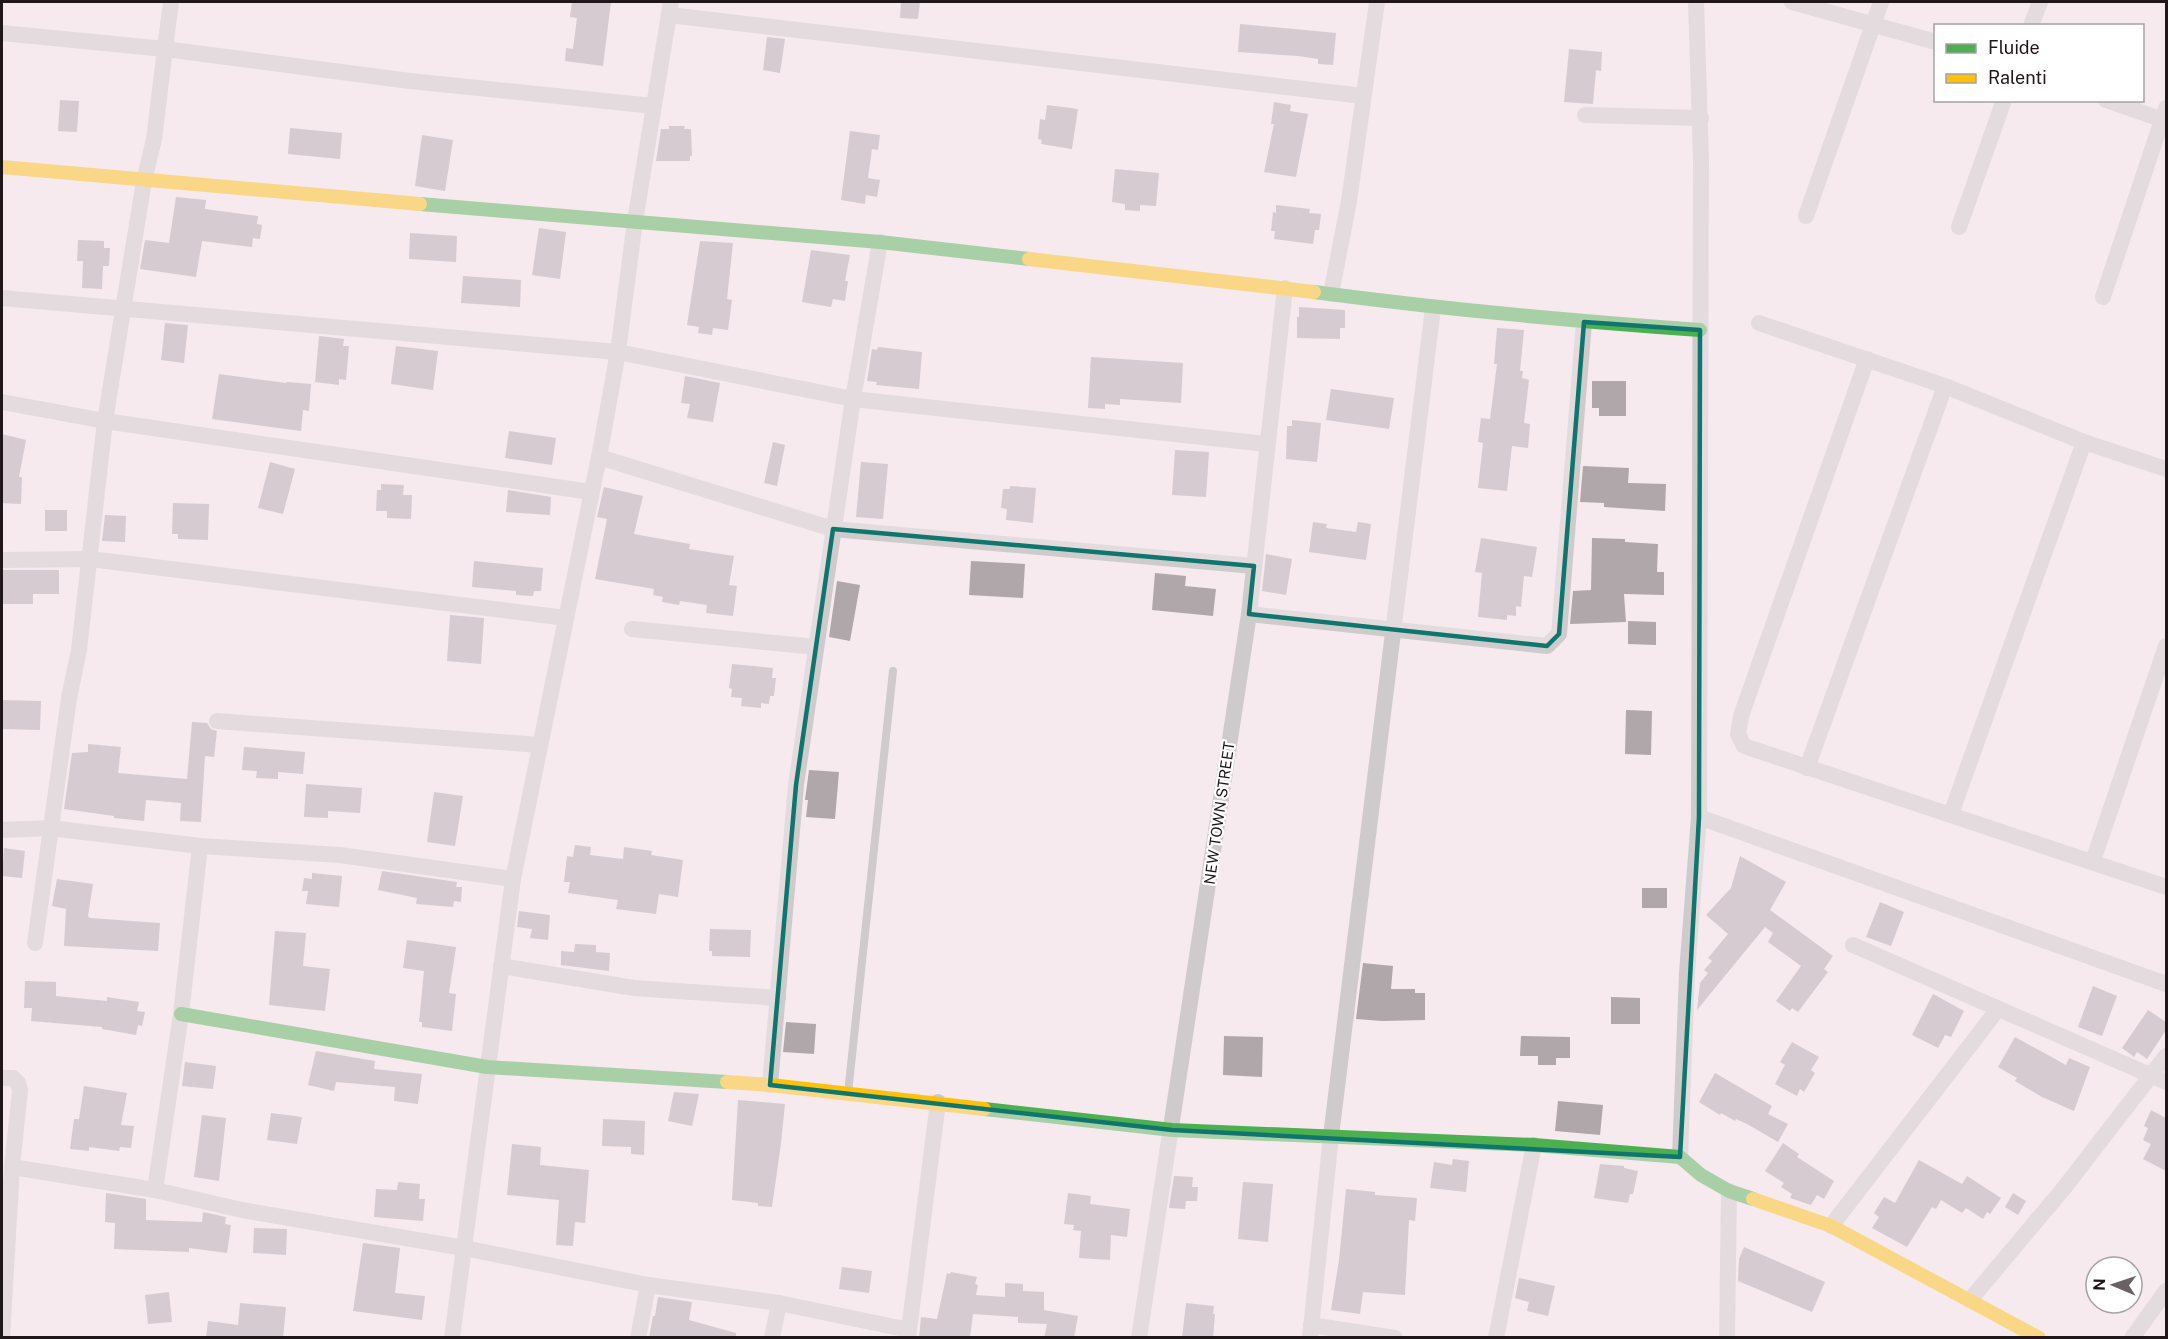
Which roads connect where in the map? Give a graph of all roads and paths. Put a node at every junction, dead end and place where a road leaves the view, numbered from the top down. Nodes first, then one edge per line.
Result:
1 (171, 2) edge
2 (1377, 2) edge
3 (1696, 2) edge
4 (1792, 2) edge
5 (1881, 2) edge
6 (2040, 2) edge
7 (670, 8) edge
8 (1873, 24) junction
9 (2032, 24) edge
10 (2, 33) edge
11 (1934, 42) edge
12 (165, 49) junction
13 (1363, 96) junction
14 (2003, 102) edge
15 (2113, 102) edge
16 (654, 106) junction
17 (1585, 116) dead end
18 (2165, 116) edge
19 (1701, 118) junction
20 (2, 167) edge
21 (144, 182) junction
22 (1806, 216) dead end
23 (634, 221) junction
24 (1959, 227) dead end
25 (880, 242) junction
26 (1285, 288) junction
27 (1331, 294) junction
28 (2103, 297) dead end
29 (2, 298) edge
30 (1433, 308) junction
31 (123, 310) junction
32 (1584, 322) junction
33 (1759, 323) dead end
34 (1700, 330) junction
35 (618, 352) junction
36 (1868, 359) junction
37 (1945, 386) junction
38 (853, 399) junction
39 (2, 402) edge
40 (105, 421) junction
41 (2084, 442) junction
42 (1266, 444) junction
43 (600, 457) junction
44 (2166, 469) edge
45 (591, 492) junction
46 (833, 529) junction
47 (90, 559) junction
48 (2, 560) edge
49 (1254, 566) junction
50 (1249, 614) junction
51 (566, 618) junction
52 (632, 629) dead end
53 (1394, 629) junction
54 (2166, 646) edge
55 (816, 647) junction
56 (893, 671) dead end
57 (217, 720) dead end
58 (540, 745) junction
59 (1807, 768) junction
60 (1951, 814) junction
61 (1699, 817) junction
62 (50, 828) junction
63 (2, 830) edge
64 (200, 846) junction
65 (2092, 861) junction
66 (513, 879) junction
67 (2166, 887) edge
68 (34, 943) dead end
69 (1853, 945) dead end
70 (501, 966) junction
71 (2166, 984) edge
72 (778, 998) junction
73 (1998, 1009) junction
74 (181, 1014) junction
75 (2166, 1056) edge
76 (487, 1066) junction
77 (2, 1078) edge
78 (2159, 1079) edge
79 (771, 1085) junction
80 (848, 1093) junction
81 (938, 1102) junction
82 (1172, 1130) junction
83 (1331, 1136) junction
84 (1534, 1145) junction
85 (1680, 1157) junction
86 (12, 1167) junction
87 (155, 1190) junction
88 (1729, 1191) junction
89 (1831, 1226) junction
90 (464, 1248) junction
91 (648, 1285) junction
92 (2166, 1292) edge
93 (1970, 1300) junction
94 (779, 1304) junction
95 (1310, 1331) edge
96 (908, 1334) edge
97 (2, 1338) edge
98 (452, 1338) edge
99 (638, 1338) edge
100 (772, 1338) edge
101 (1139, 1338) edge
102 (1395, 1338) edge
103 (1496, 1338) edge
104 (1726, 1338) edge
105 (2039, 1338) edge
106 (2132, 1338) edge

1 - 12 street
2 - 13 street
3 - 19 street
4 - 8 street
5 - 8 street
6 - 9 street
7 - 13 street
7 - 16 street
8 - 11 street
8 - 22 street
10 - 12 street
12 - 16 street
12 - 21 street
13 - 27 street
14 - 24 street
15 - 18 street
16 - 23 street
17 - 19 street
18 - 28 street
19 - 34 street
20 - 21 street
21 - 23 street
21 - 31 street
23 - 25 street
23 - 35 street
25 - 26 street
25 - 38 street
26 - 27 street
26 - 42 street, NEW TOWN STREET
27 - 30 street
29 - 31 street
30 - 32 street
30 - 53 street
31 - 35 street
31 - 40 street
32 - 34 street
32 - 53 street
33 - 36 street
34 - 61 street
35 - 38 street
35 - 43 street
36 - 37 street
36 - 59 street
37 - 41 street
37 - 59 street
38 - 42 street
38 - 46 street
39 - 40 street
40 - 45 street
40 - 47 street
41 - 44 street
41 - 60 street
42 - 49 street, NEW TOWN STREET
43 - 45 street
43 - 46 street
45 - 51 street
46 - 49 street
46 - 55 street
47 - 48 street
47 - 51 street
47 - 62 street
49 - 50 street, NEW TOWN STREET
50 - 53 street
50 - 82 street, NEW TOWN STREET
51 - 58 street
52 - 55 street
53 - 83 street
54 - 65 street
55 - 72 street
56 - 80 lane
57 - 58 street
58 - 66 street
59 - 60 street
60 - 65 street
61 - 71 street
61 - 85 street
62 - 63 street
62 - 64 street
62 - 68 street
64 - 66 street
64 - 74 street
65 - 67 street
66 - 70 street
69 - 73 street
70 - 72 street
70 - 76 street
72 - 79 street
73 - 78 street
73 - 89 street
74 - 76 street
74 - 87 street
75 - 78 street
76 - 79 street
76 - 90 street
77 - 86 street
78 - 93 street
79 - 80 street
80 - 81 street
81 - 82 street
81 - 96 street
82 - 83 street
82 - 101 street, NEW TOWN STREET
83 - 84 street
83 - 95 street
84 - 85 street
84 - 103 street
85 - 88 street
86 - 87 street
86 - 97 street
87 - 90 street
88 - 89 street
88 - 104 street
89 - 93 street
90 - 91 street
90 - 98 street
91 - 94 street
91 - 99 street
92 - 106 street
93 - 105 street
94 - 96 street
94 - 100 street
95 - 102 street

